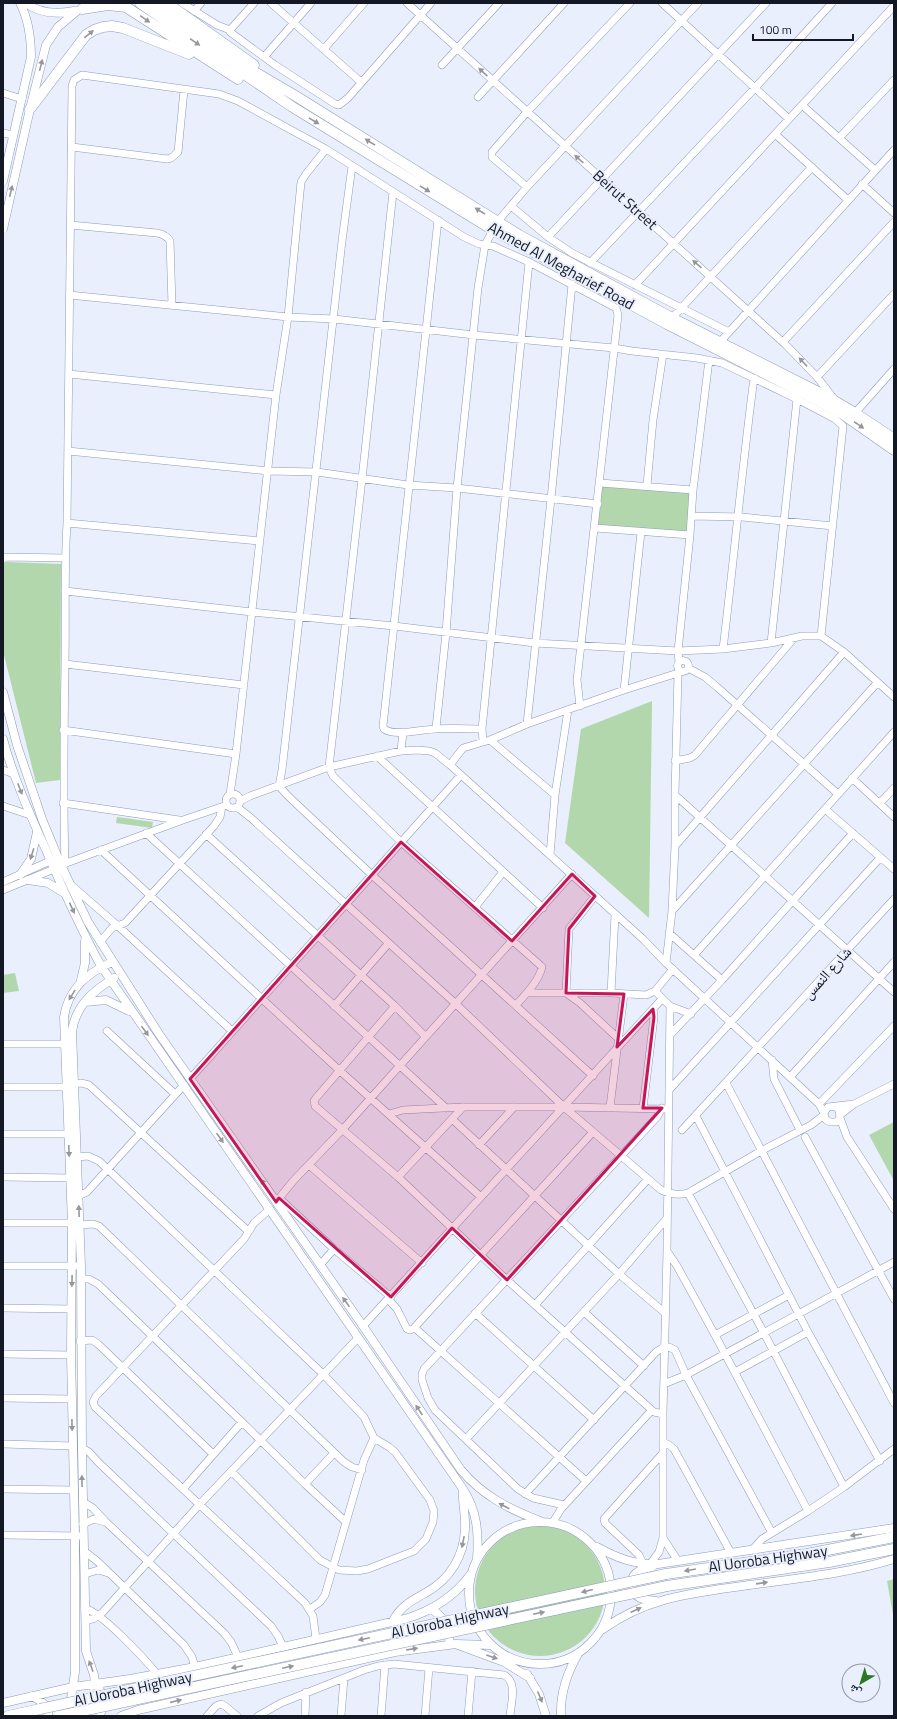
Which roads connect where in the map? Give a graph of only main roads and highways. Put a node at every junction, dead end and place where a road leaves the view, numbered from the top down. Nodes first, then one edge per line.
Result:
1 (20, 3) edge
2 (26, 3) edge
3 (94, 3) edge
4 (140, 3) edge
5 (154, 3) edge
6 (167, 3) edge
7 (79, 10) junction
8 (210, 62) junction
9 (237, 66) junction
10 (294, 95) junction
11 (291, 106) junction
12 (30, 109) junction
13 (3, 181) edge
14 (495, 226) junction
15 (3, 229) edge
16 (893, 438) edge
17 (894, 450) edge
18 (3, 692) edge
19 (3, 738) edge
20 (37, 831) junction
21 (60, 866) junction
22 (20, 874) road end
23 (28, 880) road end
24 (65, 894) junction
25 (85, 936) junction
26 (112, 962) junction
27 (101, 966) junction
28 (120, 975) junction
29 (81, 981) junction
30 (110, 981) junction
31 (84, 1002) junction
32 (133, 1014) junction
33 (71, 1086) junction
34 (72, 1134) junction
35 (76, 1224) junction
36 (463, 1489) junction
37 (540, 1521) junction
38 (894, 1528) edge
39 (894, 1537) edge
40 (593, 1545) junction
41 (894, 1549) edge
42 (477, 1558) junction
43 (894, 1559) edge
44 (650, 1564) junction
45 (471, 1574) junction
46 (657, 1601) junction
47 (431, 1609) junction
48 (393, 1621) junction
49 (602, 1629) junction
50 (452, 1644) junction
51 (491, 1645) junction
52 (578, 1653) junction
53 (513, 1659) junction
54 (530, 1678) junction
55 (130, 1679) junction
56 (95, 1683) junction
57 (73, 1687) junction
58 (32, 1696) junction
59 (3, 1703) edge
60 (138, 1710) junction
61 (44, 1712) edge
62 (8, 1716) edge
63 (58, 1716) edge
64 (70, 1716) edge
65 (100, 1716) edge
66 (121, 1716) edge
67 (546, 1716) edge
68 (561, 1716) edge

1 - 13 main road
2 - 7 main road
3 - 7 main road
4 -> 9 highway
5 - 9 highway
6 - 10 highway
7 -> 8 highway
12 -> 7 main road
8 - 11 highway
12 -> 8 highway
9 - 10 highway, Ahmed Al Megharief Road
9 - 11 highway, Ahmed Al Megharief Road
14 -> 10 highway, Ahmed Al Megharief Road
11 -> 14 highway, Ahmed Al Megharief Road
15 -> 12 main road
14 - 16 highway, Ahmed Al Megharief Road
14 -> 17 highway, Ahmed Al Megharief Road
18 - 21 main road
19 -> 20 main road
20 - 21 main road
20 -> 22 main road
21 - 24 main road
21 - 26 main road
23 - 24 main road
24 -> 25 main road
25 - 27 main road
25 - 29 main road
26 - 27 main road
26 - 28 main road
27 - 29 main road
27 - 30 main road
28 - 30 main road
37 -> 28 main road
29 -> 33 main road
30 - 31 main road
30 - 32 main road
31 - 32 main road
31 - 33 main road
32 -> 36 main road
33 - 34 main road
34 -> 35 main road
35 -> 34 main road
56 -> 35 main road
35 -> 57 main road
36 - 42 main road
36 -> 48 main road
37 - 40 main road
37 - 42 main road
38 -> 44 main road
39 -> 61 highway, Al Uoroba Highway, bridge
40 - 44 main road
40 - 49 main road
63 -> 41 highway, Al Uoroba Highway, bridge
42 - 45 main road
46 -> 43 main road
44 - 46 main road
45 - 47 main road, Al Uoroba Highway
45 - 51 main road
49 -> 46 main road
47 - 48 main road, Al Uoroba Highway
47 - 50 main road
48 - 55 main road, Al Uoroba Highway
49 - 52 main road
50 - 51 main road, Al Uoroba Highway
50 -> 54 main road
60 -> 50 main road, Al Uoroba Highway
51 - 53 main road
52 - 53 main road
52 - 68 main road
53 - 54 main road
54 -> 67 main road
55 - 56 main road, Al Uoroba Highway
55 - 60 main road
56 - 57 main road, Al Uoroba Highway
56 - 65 main road
57 - 58 main road, Al Uoroba Highway
57 - 64 main road
58 - 59 main road, Al Uoroba Highway
58 - 61 main road
60 - 66 main road, Al Uoroba Highway
61 - 62 highway, Al Uoroba Highway

